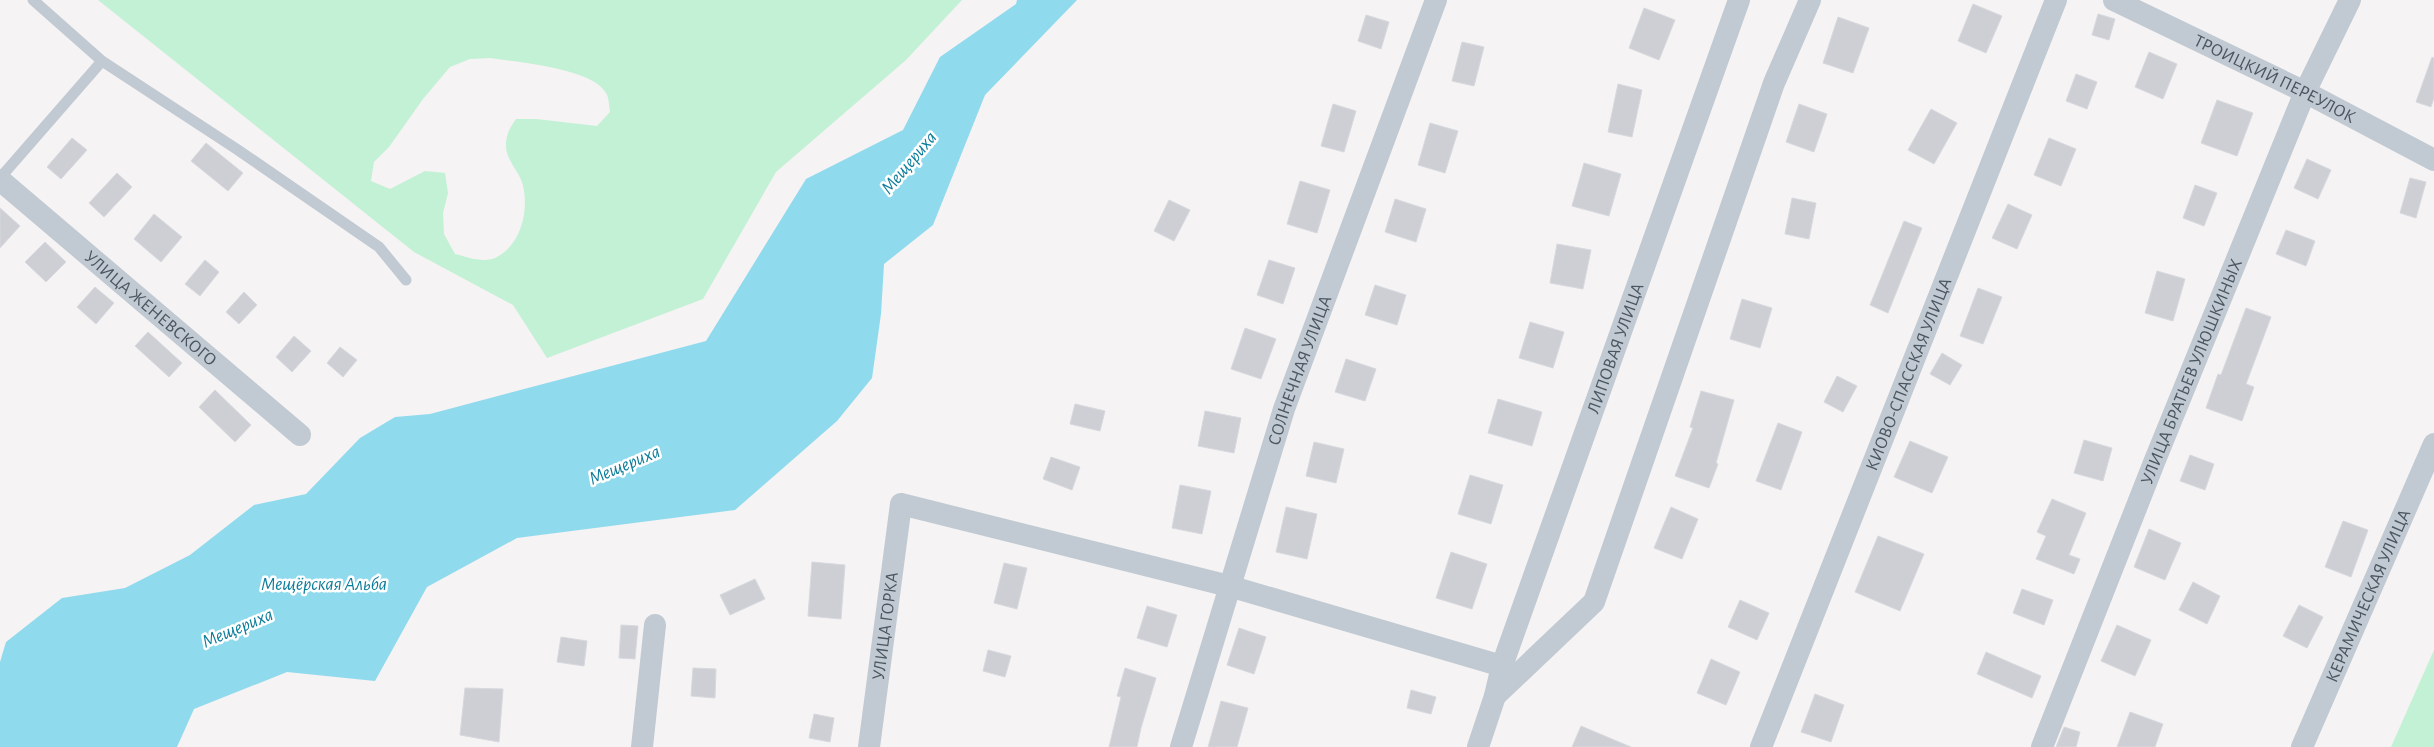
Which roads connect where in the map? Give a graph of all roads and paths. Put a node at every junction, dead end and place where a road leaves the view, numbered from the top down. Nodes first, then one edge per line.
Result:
1 (33, 0) edge
2 (1436, 0) edge
3 (1738, 0) edge
4 (1810, 0) edge
5 (2056, 0) edge
6 (2114, 0) edge
7 (2350, 0) edge
8 (102, 61) junction
9 (2306, 92) junction
10 (2434, 160) edge
11 (0, 179) edge
12 (406, 280) dead end
13 (300, 435) dead end
14 (2434, 444) edge
15 (1229, 586) junction
16 (655, 625) dead end
17 (1502, 666) junction
18 (1495, 696) junction
19 (642, 747) edge
20 (869, 747) edge
21 (1181, 747) edge
22 (1478, 747) edge
23 (1761, 747) edge
24 (2042, 747) edge
25 (2302, 747) edge

1 - 8 lane
2 - 15 street, СОЛНЕЧНАЯ УЛИЦА
3 - 17 street, ЛИПОВАЯ УЛИЦА
4 - 18 street
5 - 23 street, КИОВО-СПАССКАЯ УЛИЦА
6 - 9 street, ТРОИЦКИЙ ПЕРЕУЛОК
7 - 9 street, УЛИЦА БРАТЬЕВ УЛЮШКИНЫХ
8 - 11 lane
8 - 12 lane
9 - 10 street, ТРОИЦКИЙ ПЕРЕУЛОК
9 - 24 street, УЛИЦА БРАТЬЕВ УЛЮШКИНЫХ
11 - 13 street, УЛИЦА ЖЕНЕВСКОГО
14 - 25 street, КЕРАМИЧЕСКАЯ УЛИЦА
15 - 17 street
15 - 20 street, УЛИЦА ГОРКА
15 - 21 street, СОЛНЕЧНАЯ УЛИЦА
16 - 19 street
17 - 18 street, ЛИПОВАЯ УЛИЦА
18 - 22 street, ЛИПОВАЯ УЛИЦА

